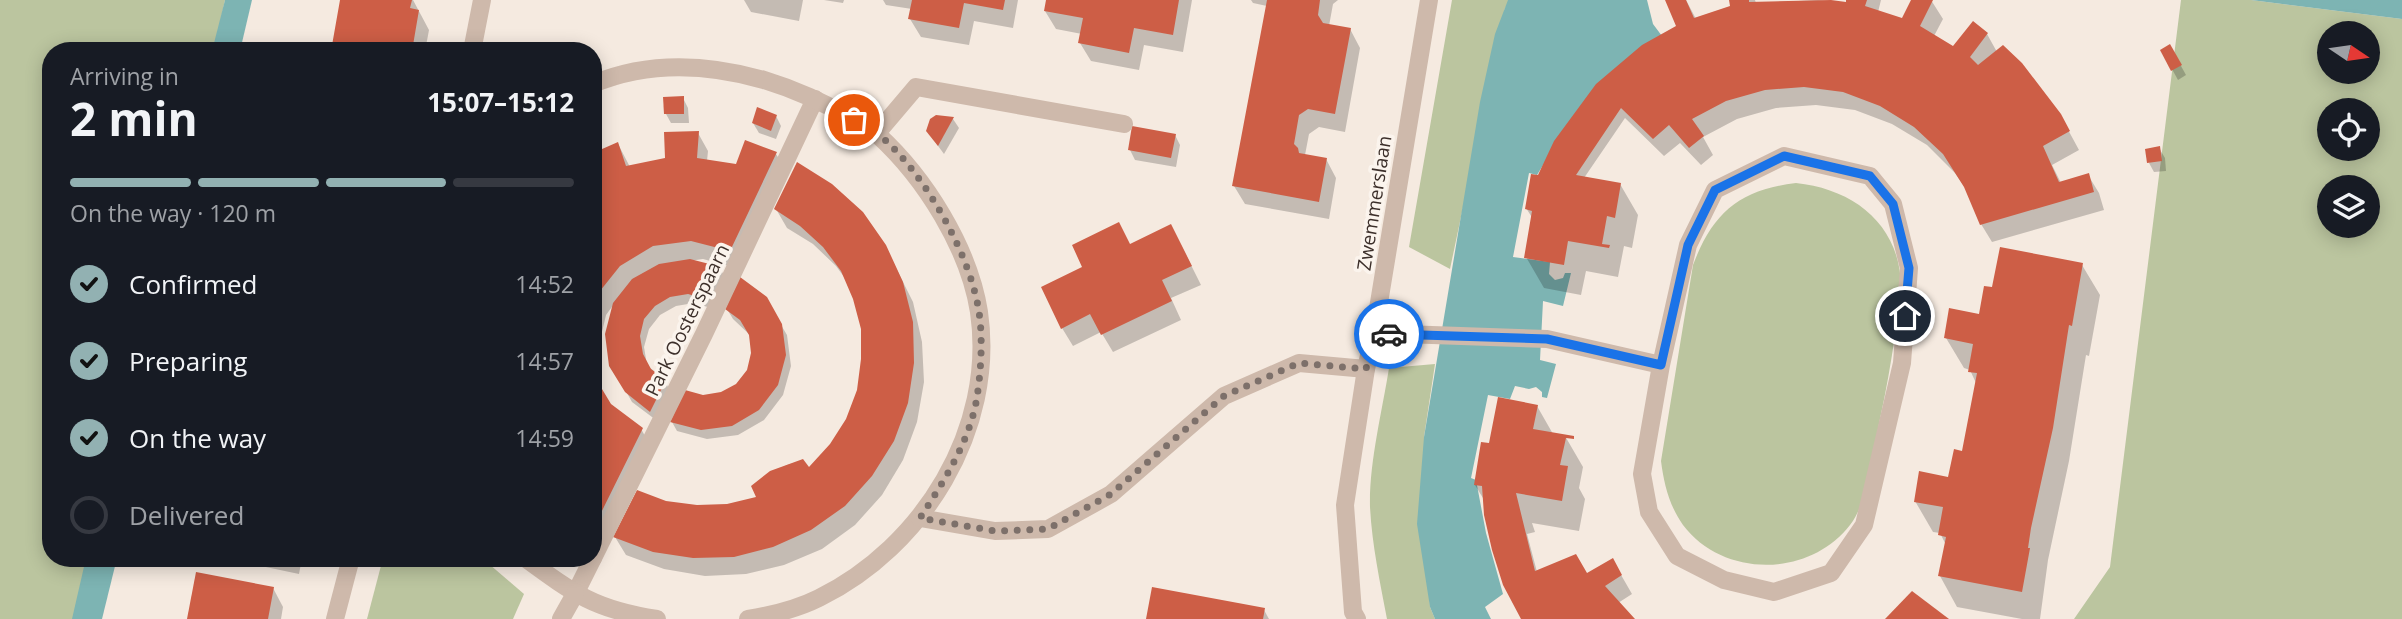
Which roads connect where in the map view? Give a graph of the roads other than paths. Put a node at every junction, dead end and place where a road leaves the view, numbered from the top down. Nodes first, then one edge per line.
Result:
1 (482, 0) edge
2 (1429, 0) edge
3 (474, 42) edge
4 (602, 80) edge
5 (815, 99) junction
6 (1124, 124) dead end
7 (877, 133) junction
8 (1374, 333) junction
9 (1661, 365) junction
10 (1366, 369) junction
11 (920, 518) junction
12 (602, 540) edge
13 (349, 567) edge
14 (538, 567) edge
15 (588, 567) edge
16 (575, 594) junction
17 (335, 619) edge
18 (561, 619) edge
19 (657, 619) edge
20 (748, 619) edge
21 (1357, 619) edge

1 - 3 street
2 - 8 street, Zwemmerslaan
4 - 5 street
5 - 7 street
5 - 12 street, Park Oosterspaarn
6 - 7 street
7 - 11 street
8 - 9 street
8 - 10 street, Zwemmerslaan
9 - 9 street
10 - 11 street
10 - 21 street, Zwemmerslaan
11 - 20 street
13 - 17 street
14 - 16 street
15 - 16 street, Park Oosterspaarn
16 - 18 street, Park Oosterspaarn
16 - 19 street

